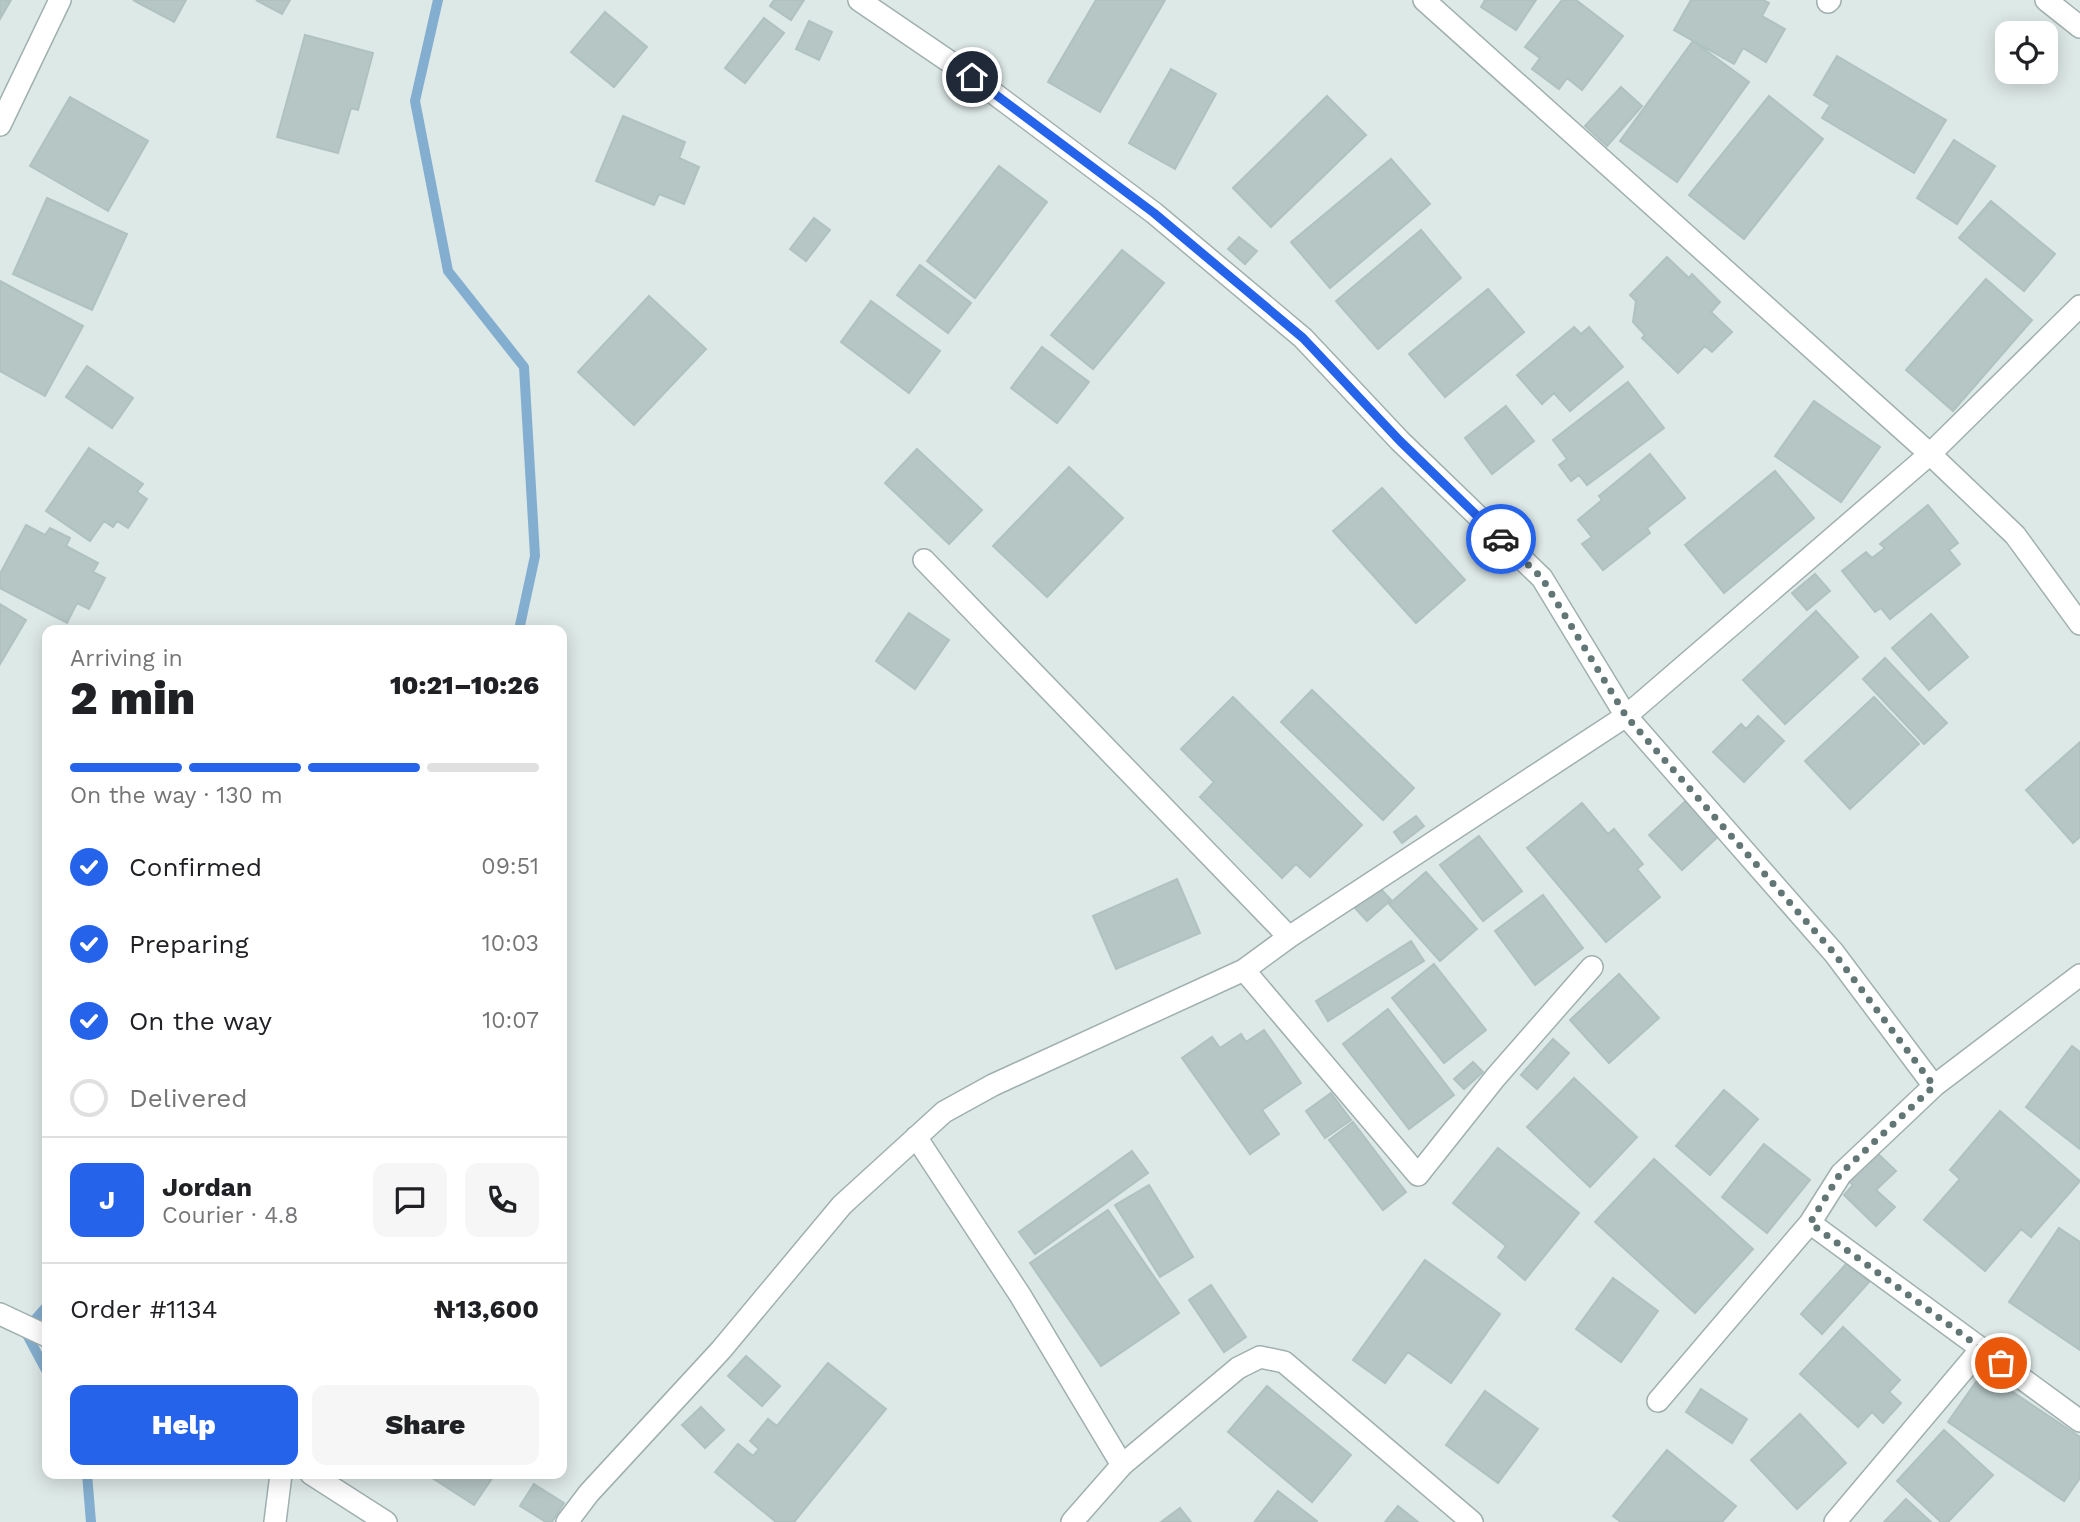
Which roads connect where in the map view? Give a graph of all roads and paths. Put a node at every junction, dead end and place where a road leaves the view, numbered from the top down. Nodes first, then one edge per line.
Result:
1 (60, 0) edge
2 (859, 0) edge
3 (1424, 0) edge
4 (2046, 0) edge
5 (2080, 27) edge
6 (0, 125) edge
7 (2080, 306) edge
8 (1930, 454) junction
9 (924, 561) dead end
10 (2080, 624) edge
11 (1626, 716) junction
12 (1289, 937) junction
13 (1592, 967) dead end
14 (1244, 970) junction
15 (2080, 975) edge
16 (1934, 1086) junction
17 (916, 1137) junction
18 (1810, 1223) junction
19 (0, 1314) edge
20 (42, 1334) edge
21 (1981, 1349) junction
22 (1658, 1401) dead end
23 (2080, 1421) edge
24 (1122, 1465) junction
25 (280, 1479) edge
26 (319, 1479) edge
27 (275, 1522) edge
28 (386, 1522) edge
29 (567, 1522) edge
30 (1072, 1522) edge
31 (1472, 1522) edge
32 (1835, 1522) edge

1 - 6 street
2 - 11 street
3 - 8 street
4 - 5 street
7 - 8 street
8 - 10 street
8 - 11 street
9 - 12 street
11 - 12 street
11 - 16 street
12 - 14 street
13 - 14 street
14 - 17 street
15 - 16 street
16 - 18 street
17 - 24 street
17 - 29 street
18 - 21 street
18 - 22 street
19 - 20 street
21 - 23 street
21 - 32 street
24 - 30 street
24 - 31 street
25 - 27 street
26 - 28 street

